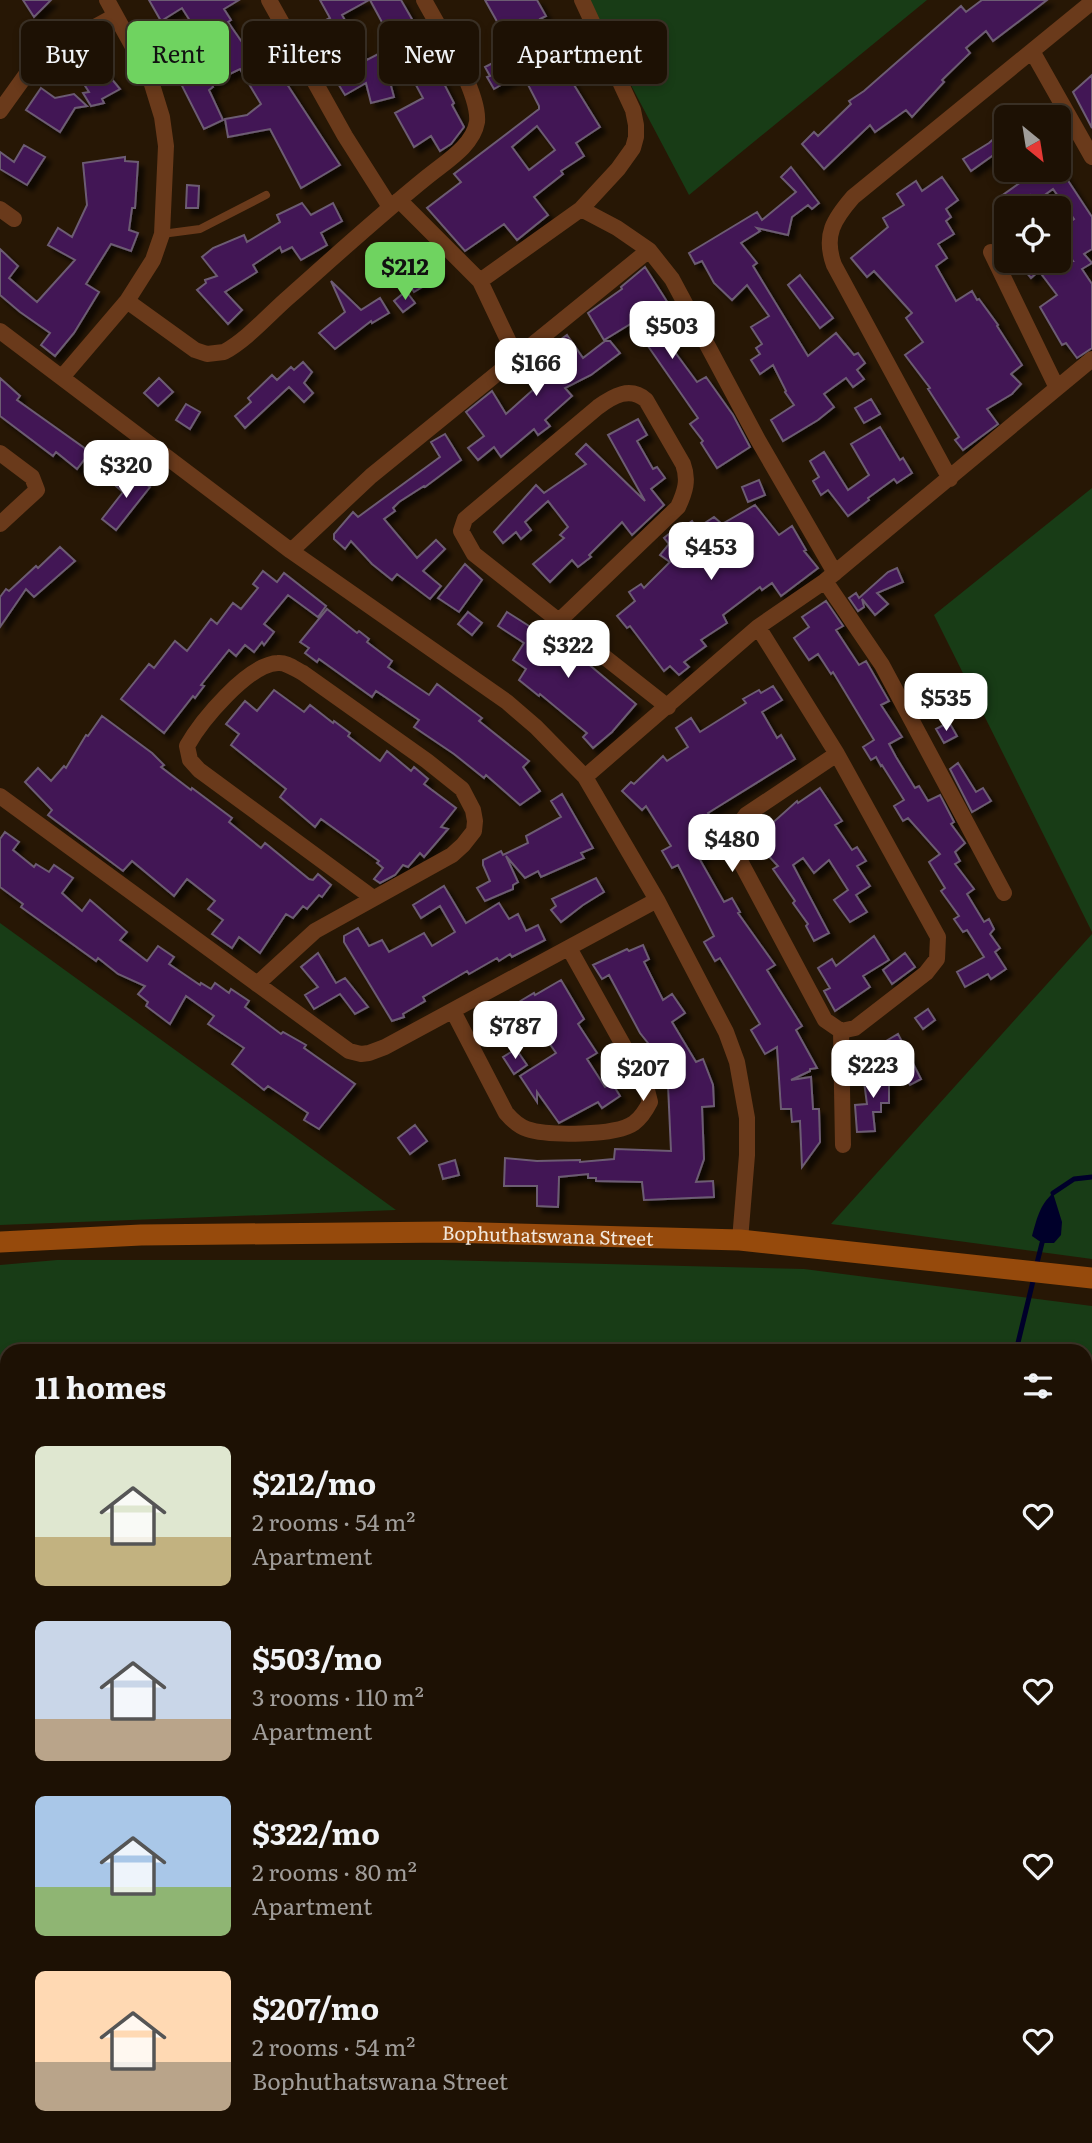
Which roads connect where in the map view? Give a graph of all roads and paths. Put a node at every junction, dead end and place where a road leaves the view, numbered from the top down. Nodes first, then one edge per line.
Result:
1 (107, 0) edge
2 (269, 0) edge
3 (424, 0) edge
4 (582, 0) edge
5 (1092, 2) edge
6 (115, 16) junction
7 (1032, 51) junction
8 (0, 111) edge
9 (1092, 156) edge
10 (266, 195) dead end
11 (395, 203) junction
12 (581, 209) junction
13 (162, 234) junction
14 (649, 250) junction
15 (991, 252) dead end
16 (480, 281) junction
17 (127, 302) junction
18 (0, 331) edge
19 (517, 359) junction
20 (1092, 359) edge
21 (63, 376) junction
22 (1057, 388) junction
23 (0, 453) edge
24 (950, 479) junction
25 (0, 524) edge
26 (291, 551) junction
27 (830, 577) junction
28 (559, 621) junction
29 (758, 627) junction
30 (668, 707) junction
31 (837, 754) junction
32 (585, 777) junction
33 (0, 796) edge
34 (1003, 893) dead end
35 (373, 898) junction
36 (657, 900) junction
37 (569, 948) junction
38 (257, 984) junction
39 (453, 1011) junction
40 (841, 1031) junction
41 (843, 1144) dead end
42 (740, 1240) junction
43 (0, 1242) edge
44 (1092, 1278) edge

1 - 6 street
2 - 11 street
3 - 11 street
4 - 12 street
5 - 7 street
6 - 8 street
6 - 13 street
7 - 9 street
7 - 24 street
10 - 13 lane
11 - 16 street
11 - 17 street
12 - 14 street
12 - 16 street
13 - 17 street
14 - 19 street
14 - 27 street
15 - 22 street
16 - 19 street
17 - 21 street
18 - 21 street
19 - 26 street
20 - 22 street
21 - 26 street
22 - 24 street
23 - 25 street
24 - 27 street
26 - 32 street
27 - 29 street
27 - 34 street
28 - 28 street
28 - 30 street
29 - 30 street
29 - 31 street
30 - 32 street
31 - 40 street
31 - 40 street
32 - 36 street
33 - 38 street
35 - 35 street
35 - 38 street
36 - 37 street
36 - 42 street
37 - 39 street
37 - 39 street
38 - 39 street
40 - 41 street
42 - 43 street, Bophuthatswana Street
42 - 44 street, Bophuthatswana Street

